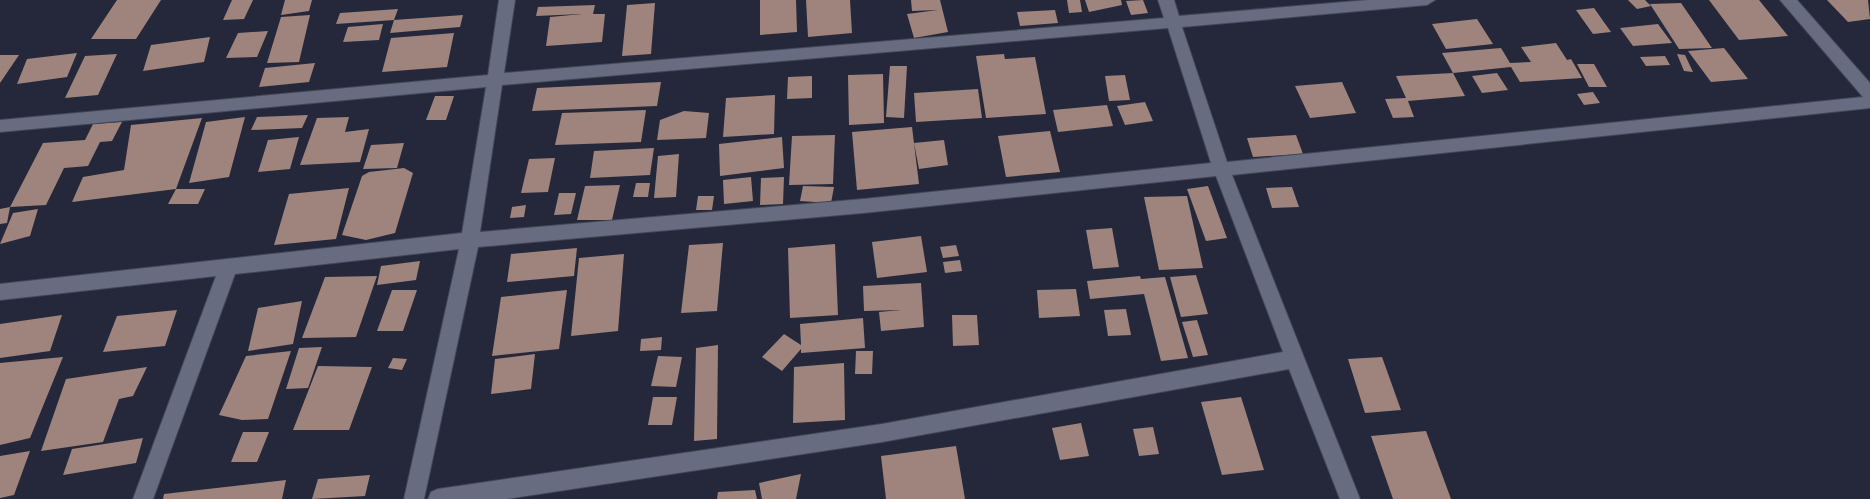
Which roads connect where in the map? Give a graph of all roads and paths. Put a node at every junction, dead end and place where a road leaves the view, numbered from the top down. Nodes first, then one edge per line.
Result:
1 (507, 0) edge
2 (1166, 0) edge
3 (1427, 0) edge
4 (1788, 0) edge
5 (1173, 23) junction
6 (497, 79) junction
7 (1870, 94) edge
8 (1870, 102) edge
9 (0, 126) edge
10 (1221, 168) junction
11 (470, 240) junction
12 (229, 266) junction
13 (0, 292) edge
14 (1295, 359) junction
15 (143, 499) edge
16 (414, 499) edge
17 (438, 499) edge
18 (1350, 499) edge

1 - 6 street
2 - 5 street
3 - 5 street
4 - 7 street
5 - 6 street
5 - 10 street
6 - 9 street
6 - 11 street
8 - 10 street
10 - 11 street
10 - 14 street
11 - 12 street
11 - 16 street
12 - 13 street
12 - 15 street
14 - 17 street
14 - 18 street

